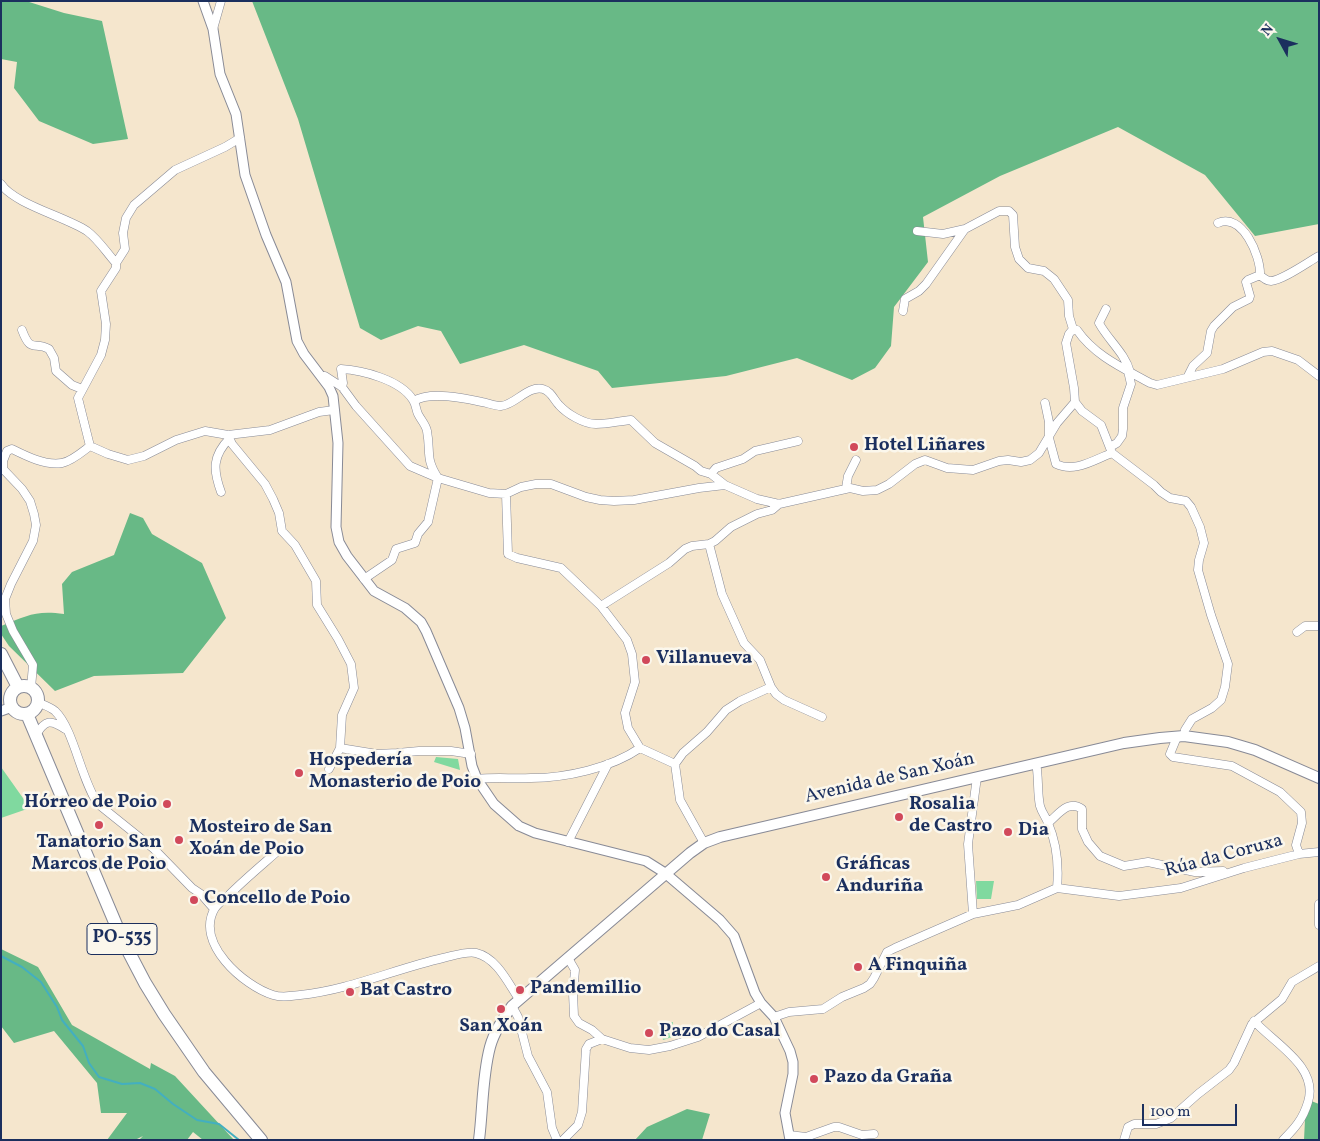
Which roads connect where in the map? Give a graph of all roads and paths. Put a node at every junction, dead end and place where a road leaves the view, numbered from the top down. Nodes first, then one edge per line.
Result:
1 (203, 1) edge
2 (221, 1) edge
3 (213, 29) junction
4 (240, 138) junction
5 (1, 184) edge
6 (1218, 223) dead end
7 (965, 229) junction
8 (917, 231) dead end
9 (1319, 256) edge
10 (116, 262) junction
11 (1260, 275) junction
12 (1106, 309) dead end
13 (903, 311) dead end
14 (1073, 329) junction
15 (22, 330) dead end
16 (1129, 371) junction
17 (321, 376) junction
18 (1188, 376) junction
19 (1319, 376) edge
20 (342, 387) junction
21 (82, 389) junction
22 (414, 401) junction
23 (1075, 402) junction
24 (1045, 403) dead end
25 (334, 410) junction
26 (229, 437) junction
27 (1049, 438) junction
28 (798, 441) dead end
29 (90, 446) junction
30 (1111, 450) junction
31 (856, 460) dead end
32 (710, 474) junction
33 (438, 478) junction
34 (726, 485) junction
35 (846, 488) junction
36 (221, 492) dead end
37 (506, 494) junction
38 (779, 504) junction
39 (708, 544) junction
40 (364, 579) junction
41 (601, 606) junction
42 (1319, 626) edge
43 (1297, 632) dead end
44 (1, 654) edge
45 (771, 687) junction
46 (18, 688) junction
47 (31, 688) junction
48 (38, 702) junction
49 (6, 709) edge
50 (27, 714) junction
51 (822, 717) dead end
52 (67, 731) junction
53 (36, 736) junction
54 (1181, 737) junction
55 (340, 748) junction
56 (640, 748) junction
57 (471, 754) junction
58 (1036, 763) junction
59 (608, 764) junction
60 (675, 764) junction
61 (329, 769) dead end
62 (977, 777) junction
63 (1319, 778) edge
64 (477, 779) junction
65 (1048, 823) junction
66 (568, 842) junction
67 (704, 843) junction
68 (279, 850) dead end
69 (1319, 852) edge
70 (1299, 854) junction
71 (1235, 871) junction
72 (665, 873) junction
73 (1057, 888) junction
74 (1319, 904) edge
75 (214, 909) junction
76 (973, 914) junction
77 (1319, 925) edge
78 (568, 958) junction
79 (1319, 966) edge
80 (515, 1002) junction
81 (761, 1003) junction
82 (774, 1017) junction
83 (1254, 1021) junction
84 (602, 1039) junction
85 (874, 1134) dead end
86 (789, 1137) edge
87 (261, 1140) edge
88 (479, 1140) edge
89 (557, 1140) edge
90 (564, 1140) edge
91 (1124, 1140) edge
92 (1283, 1140) edge

1 - 3 street
2 - 3 street
3 - 4 street
4 - 10 street
4 - 17 street
5 - 10 street
6 - 11 street
7 - 8 street
7 - 13 street
7 - 14 street
9 - 11 street
10 - 21 street
11 - 18 street
12 - 16 street
14 - 16 street
14 - 23 street
15 - 21 street
16 - 18 street
16 - 30 street
17 - 20 street
17 - 25 street
18 - 19 street
20 - 22 street
20 - 33 street
21 - 29 street
22 - 32 street
22 - 33 street
23 - 27 street
23 - 30 street
24 - 27 street
25 - 26 street
25 - 40 street
26 - 29 street
26 - 36 street
26 - 55 street
27 - 30 street
27 - 35 street
28 - 32 street
29 - 47 street
30 - 54 street
31 - 35 street
32 - 34 street
33 - 37 street
33 - 40 street
34 - 37 street
34 - 38 street
35 - 38 street
37 - 41 street
38 - 39 street
39 - 41 street
39 - 45 street
40 - 57 street
41 - 56 street
42 - 43 street
44 - 46 highway
45 - 51 street
45 - 60 street
46 - 47 highway
46 - 49 highway
47 - 48 highway
48 - 50 highway
48 - 52 street
49 - 50 highway
50 - 53 highway, PO-535
52 - 53 street
52 - 75 street
53 - 87 highway, PO-535
54 - 58 main road, Avenida de San Xoán
54 - 63 main road, Avenida de San Xoán
54 - 70 street
55 - 57 street
55 - 61 street
56 - 59 street
56 - 60 street
57 - 64 street
58 - 62 main road, Avenida de San Xoán
58 - 65 street
59 - 64 street
59 - 66 street
60 - 67 street
62 - 67 main road, Avenida de San Xoán
62 - 76 street
64 - 66 street
65 - 71 street
65 - 73 street
66 - 72 street
67 - 72 main road, Avenida de San Xoán
68 - 75 street
69 - 70 street, Rúa da Coruxa
70 - 71 street, Rúa da Coruxa
71 - 73 street, Rúa da Coruxa
72 - 78 main road, Avenida de San Xoán
72 - 81 street
73 - 76 street
74 - 77 street
75 - 80 street
76 - 82 street
78 - 80 main road, Avenida de San Xoán
78 - 84 street
79 - 83 street
80 - 88 main road, Avenida de San Xoán
80 - 89 street
81 - 82 street
81 - 84 street
82 - 86 street
83 - 91 street
83 - 92 street
84 - 90 street
85 - 86 street

